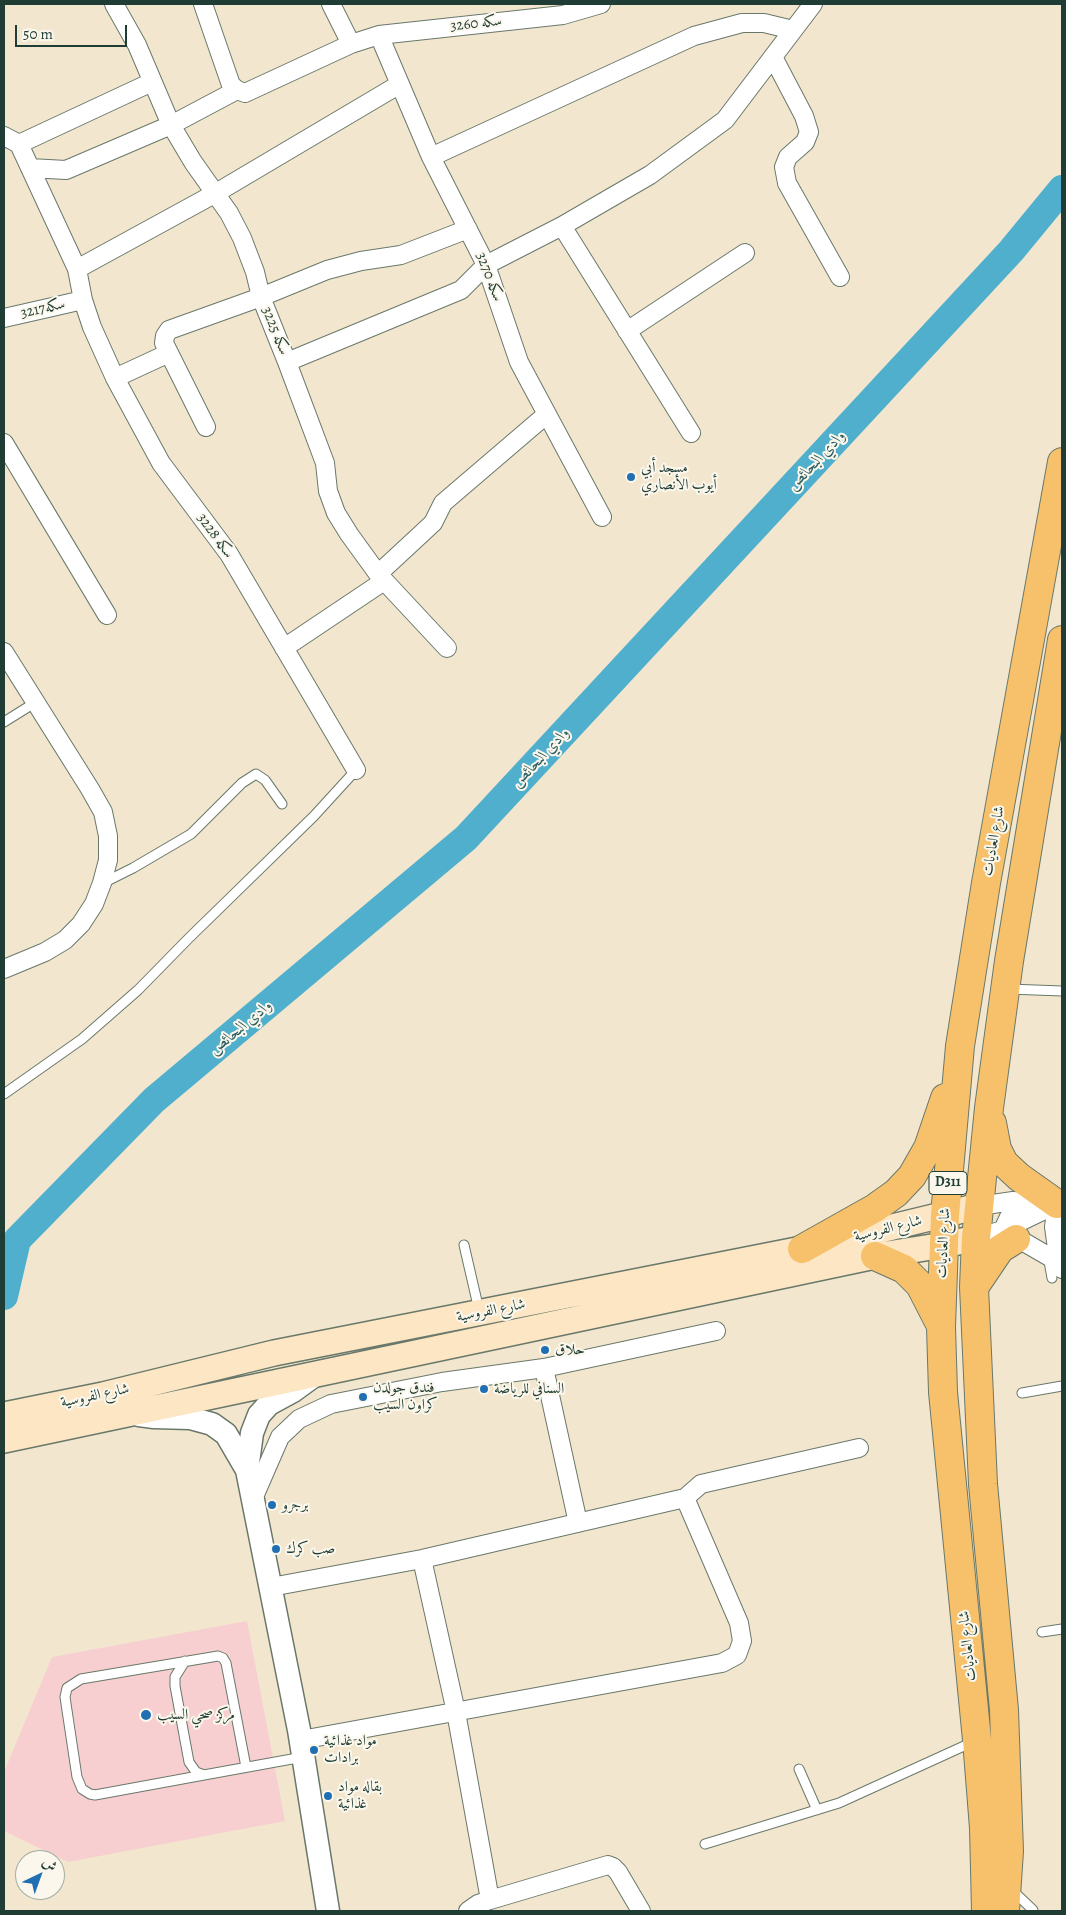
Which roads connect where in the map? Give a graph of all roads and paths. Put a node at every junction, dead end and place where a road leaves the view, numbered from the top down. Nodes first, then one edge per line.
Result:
1 (114, 4) edge
2 (203, 4) edge
3 (331, 4) edge
4 (601, 4) edge
5 (813, 4) edge
6 (793, 30) junction
7 (379, 34) junction
8 (351, 44) junction
9 (772, 58) junction
10 (152, 82) junction
11 (400, 84) junction
12 (237, 90) junction
13 (171, 125) junction
14 (11, 140) edge
15 (431, 157) junction
16 (30, 168) junction
17 (216, 193) junction
18 (562, 226) junction
19 (468, 230) junction
20 (745, 253) dead end
21 (486, 265) junction
22 (78, 269) junction
23 (840, 277) dead end
24 (261, 297) junction
25 (83, 300) junction
26 (4, 318) edge
27 (627, 331) junction
28 (169, 353) junction
29 (288, 362) junction
30 (115, 378) junction
31 (547, 414) junction
32 (206, 427) dead end
33 (691, 433) dead end
34 (4, 443) edge
35 (1062, 462) edge
36 (602, 516) dead end
37 (381, 577) junction
38 (107, 615) dead end
39 (1062, 640) edge
40 (284, 648) junction
41 (447, 648) dead end
42 (4, 652) edge
43 (36, 702) junction
44 (4, 722) edge
45 (356, 770) joint
46 (282, 804) dead end
47 (102, 883) junction
48 (4, 969) edge
49 (1005, 989) junction
50 (1062, 992) edge
51 (960, 1046) junction
52 (4, 1094) edge
53 (988, 1108) junction
54 (1024, 1202) junction
55 (1059, 1203) edge
56 (979, 1206) junction
57 (945, 1215) junction
58 (1010, 1234) junction
59 (976, 1238) junction
60 (464, 1245) dead end
61 (944, 1245) junction
62 (802, 1249) junction
63 (875, 1256) junction
64 (1055, 1266) edge
65 (974, 1287) junction
66 (479, 1313) junction
67 (941, 1327) junction
68 (716, 1331) dead end
69 (544, 1368) junction
70 (317, 1373) junction
71 (1062, 1386) edge
72 (1022, 1393) dead end
73 (114, 1409) junction
74 (4, 1415) edge
75 (4, 1440) edge
76 (859, 1448) dead end
77 (247, 1470) junction
78 (685, 1498) junction
79 (253, 1499) junction
80 (578, 1524) junction
81 (422, 1559) junction
82 (270, 1587) junction
83 (1062, 1629) edge
84 (1042, 1632) dead end
85 (185, 1661) junction
86 (456, 1712) junction
87 (977, 1740) junction
88 (302, 1748) junction
89 (246, 1767) junction
90 (799, 1769) dead end
91 (204, 1775) junction
92 (817, 1810) junction
93 (705, 1844) dead end
94 (1007, 1898) edge
95 (490, 1900) junction
96 (328, 1911) edge
97 (468, 1911) edge
98 (641, 1911) edge
99 (986, 1911) edge
100 (1027, 1911) edge

1 - 10 street, سكه 3225
2 - 12 street
3 - 8 street
4 - 7 street, سكه 3260
5 - 6 street
6 - 9 street
6 - 15 street
7 - 8 street, سكه 3260
7 - 11 street, سكه 3270
8 - 12 street, سكه 3260
9 - 18 street
9 - 23 street
10 - 13 street, سكه 3225
10 - 14 street
11 - 15 street, سكه 3270
11 - 17 street
12 - 13 street, سكه 3260
13 - 16 street, سكه 3260
13 - 17 street, سكه 3225
14 - 16 street, سكه 3228
15 - 19 street, سكه 3270
16 - 22 street, سكه 3228
17 - 22 street
17 - 24 street, سكه 3225
18 - 21 street
18 - 27 street
19 - 21 street, سكه 3270
19 - 24 street
20 - 27 street
21 - 29 street
21 - 31 street, سكه 3270
22 - 25 street, سكه 3228
24 - 28 street
24 - 29 street, سكه 3225
25 - 26 street, سكه3217
25 - 30 street, سكه 3228
27 - 33 street
28 - 30 street
28 - 32 street
29 - 37 street, سكه 3225
30 - 40 street, سكه 3228
31 - 36 street, سكه 3270
31 - 37 street
34 - 38 street
35 - 51 main road, شارع العاديات / D311
37 - 40 street
37 - 41 street, سكه 3225
39 - 49 main road, شارع العاديات / D311
40 - 45 street, سكه 3228
42 - 43 street
43 - 44 lane
43 - 47 street
45 - 52 lane
46 - 47 lane
47 - 48 street
49 - 50 lane
49 - 53 main road, شارع العاديات / D311
51 - 57 main road, شارع العاديات / D311
51 - 62 main road
53 - 55 main road
53 - 56 main road, شارع العاديات / D311
54 - 55 street
54 - 56 street
54 - 58 street
55 - 58 street
55 - 64 street
56 - 57 main road, شارع الفروسية
56 - 59 main road, شارع العاديات / D311
57 - 61 main road, شارع العاديات / D311
57 - 62 main road, شارع الفروسية
58 - 59 street
58 - 64 street
58 - 65 main road
59 - 61 main road, شارع الفروسية
59 - 65 main road, شارع العاديات / D311
60 - 66 lane
61 - 63 main road, شارع الفروسية
61 - 67 main road, شارع العاديات / D311
62 - 66 main road, شارع الفروسية
63 - 67 main road
63 - 70 main road, شارع الفروسية
65 - 94 main road, شارع العاديات / D311
66 - 73 main road, شارع الفروسية
67 - 87 main road, شارع العاديات / D311
68 - 69 street
69 - 79 street
69 - 80 street
70 - 73 main road, شارع الفروسية
70 - 77 street
71 - 72 lane
73 - 74 main road, شارع الفروسية
73 - 75 main road, شارع الفروسية
73 - 77 street
76 - 78 street
77 - 79 street
78 - 80 street
78 - 86 street
79 - 82 street
80 - 81 street
81 - 82 street
81 - 86 street
82 - 88 street
83 - 84 lane
85 - 89 lane
85 - 91 lane
85 - 91 lane
86 - 88 street
86 - 95 street
87 - 92 lane
87 - 99 main road, شارع العاديات / D311
88 - 89 lane
88 - 96 street
89 - 91 lane
90 - 92 lane
92 - 93 lane
94 - 100 lane
95 - 97 street
95 - 98 street

